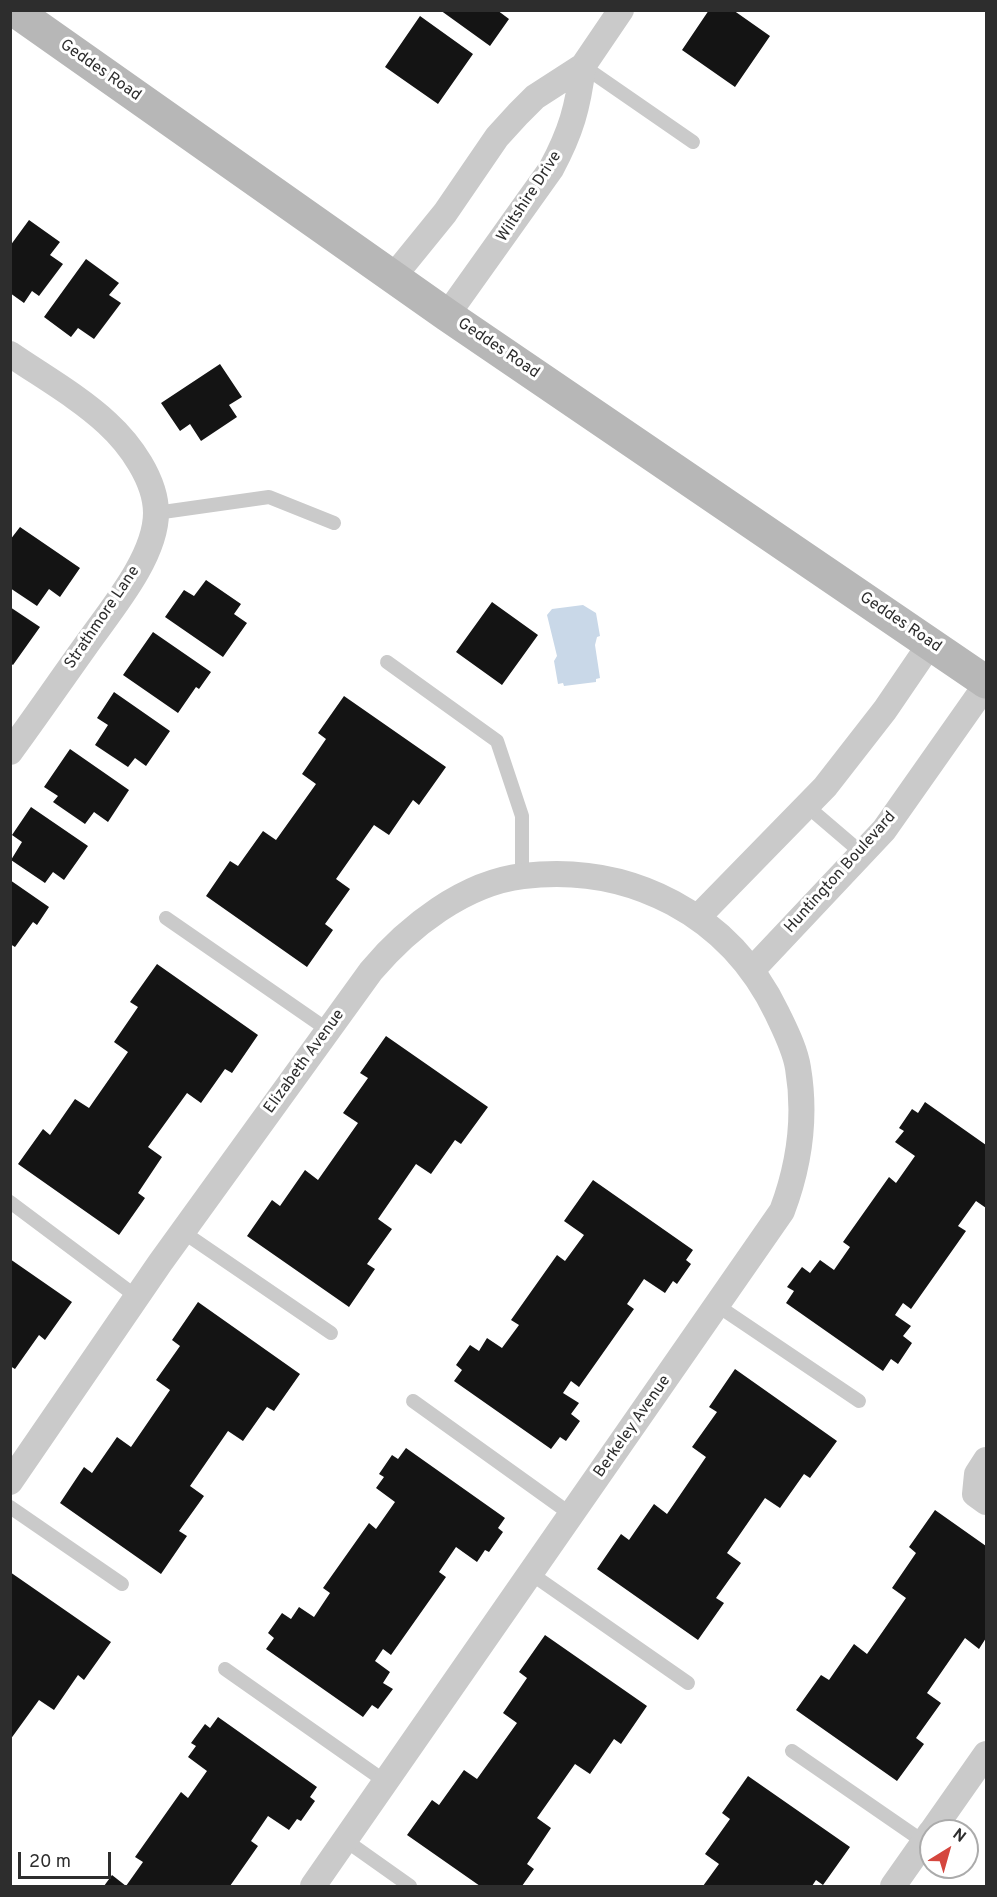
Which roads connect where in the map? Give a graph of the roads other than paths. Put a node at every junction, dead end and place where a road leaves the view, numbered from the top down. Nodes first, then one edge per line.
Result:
1 (14, 10) edge
2 (621, 10) edge
3 (583, 66) junction
4 (693, 142) dead end
5 (393, 277) junction
6 (447, 315) junction
7 (10, 354) edge
8 (156, 513) junction
9 (334, 523) dead end
10 (930, 644) junction
11 (387, 662) dead end
12 (987, 683) edge
13 (10, 752) edge
14 (808, 807) junction
15 (863, 854) junction
16 (522, 876) junction
17 (699, 916) junction
18 (166, 918) dead end
19 (725, 938) joint
20 (753, 969) junction
21 (328, 1030) junction
22 (10, 1202) edge
23 (183, 1232) junction
24 (137, 1297) junction
25 (718, 1306) junction
26 (331, 1333) dead end
27 (413, 1401) dead end
28 (859, 1401) dead end
29 (987, 1460) edge
30 (10, 1482) edge
31 (987, 1502) edge
32 (10, 1507) edge
33 (572, 1515) junction
34 (530, 1573) junction
35 (122, 1584) dead end
36 (225, 1669) dead end
37 (688, 1683) dead end
38 (792, 1751) dead end
39 (987, 1754) edge
40 (386, 1782) junction
41 (940, 1819) edge
42 (919, 1829) edge
43 (345, 1840) junction
44 (919, 1849) edge
45 (313, 1887) edge
46 (411, 1887) edge
47 (892, 1887) edge

1 - 5 main road, Geddes Road
2 - 3 street, Wiltshire Drive
3 - 4 lane
3 - 5 street, Wiltshire Drive
3 - 6 street, Wiltshire Drive
5 - 6 main road, Geddes Road
6 - 10 main road, Geddes Road
7 - 8 street, Strathmore Lane
8 - 9 lane
8 - 13 street, Strathmore Lane
10 - 12 main road, Geddes Road
10 - 14 street
11 - 16 lane
12 - 15 street, Huntington Boulevard
14 - 15 lane
14 - 17 street
15 - 20 street, Huntington Boulevard
16 - 17 street, Elizabeth Avenue
16 - 21 street, Elizabeth Avenue
17 - 19 street, Elizabeth Avenue
18 - 21 lane
19 - 20 street, Berkeley Avenue
20 - 25 street, Berkeley Avenue
21 - 23 street, Elizabeth Avenue
22 - 24 lane
23 - 24 street, Elizabeth Avenue
23 - 26 lane
24 - 30 street, Elizabeth Avenue
25 - 28 lane
25 - 33 street, Berkeley Avenue
27 - 33 lane
29 - 31 street
32 - 35 lane
33 - 34 street, Berkeley Avenue
34 - 37 lane
34 - 40 street, Berkeley Avenue
36 - 40 lane
38 - 42 lane
39 - 41 street
40 - 43 street, Berkeley Avenue
43 - 45 street, Berkeley Avenue
43 - 46 lane
44 - 47 street

